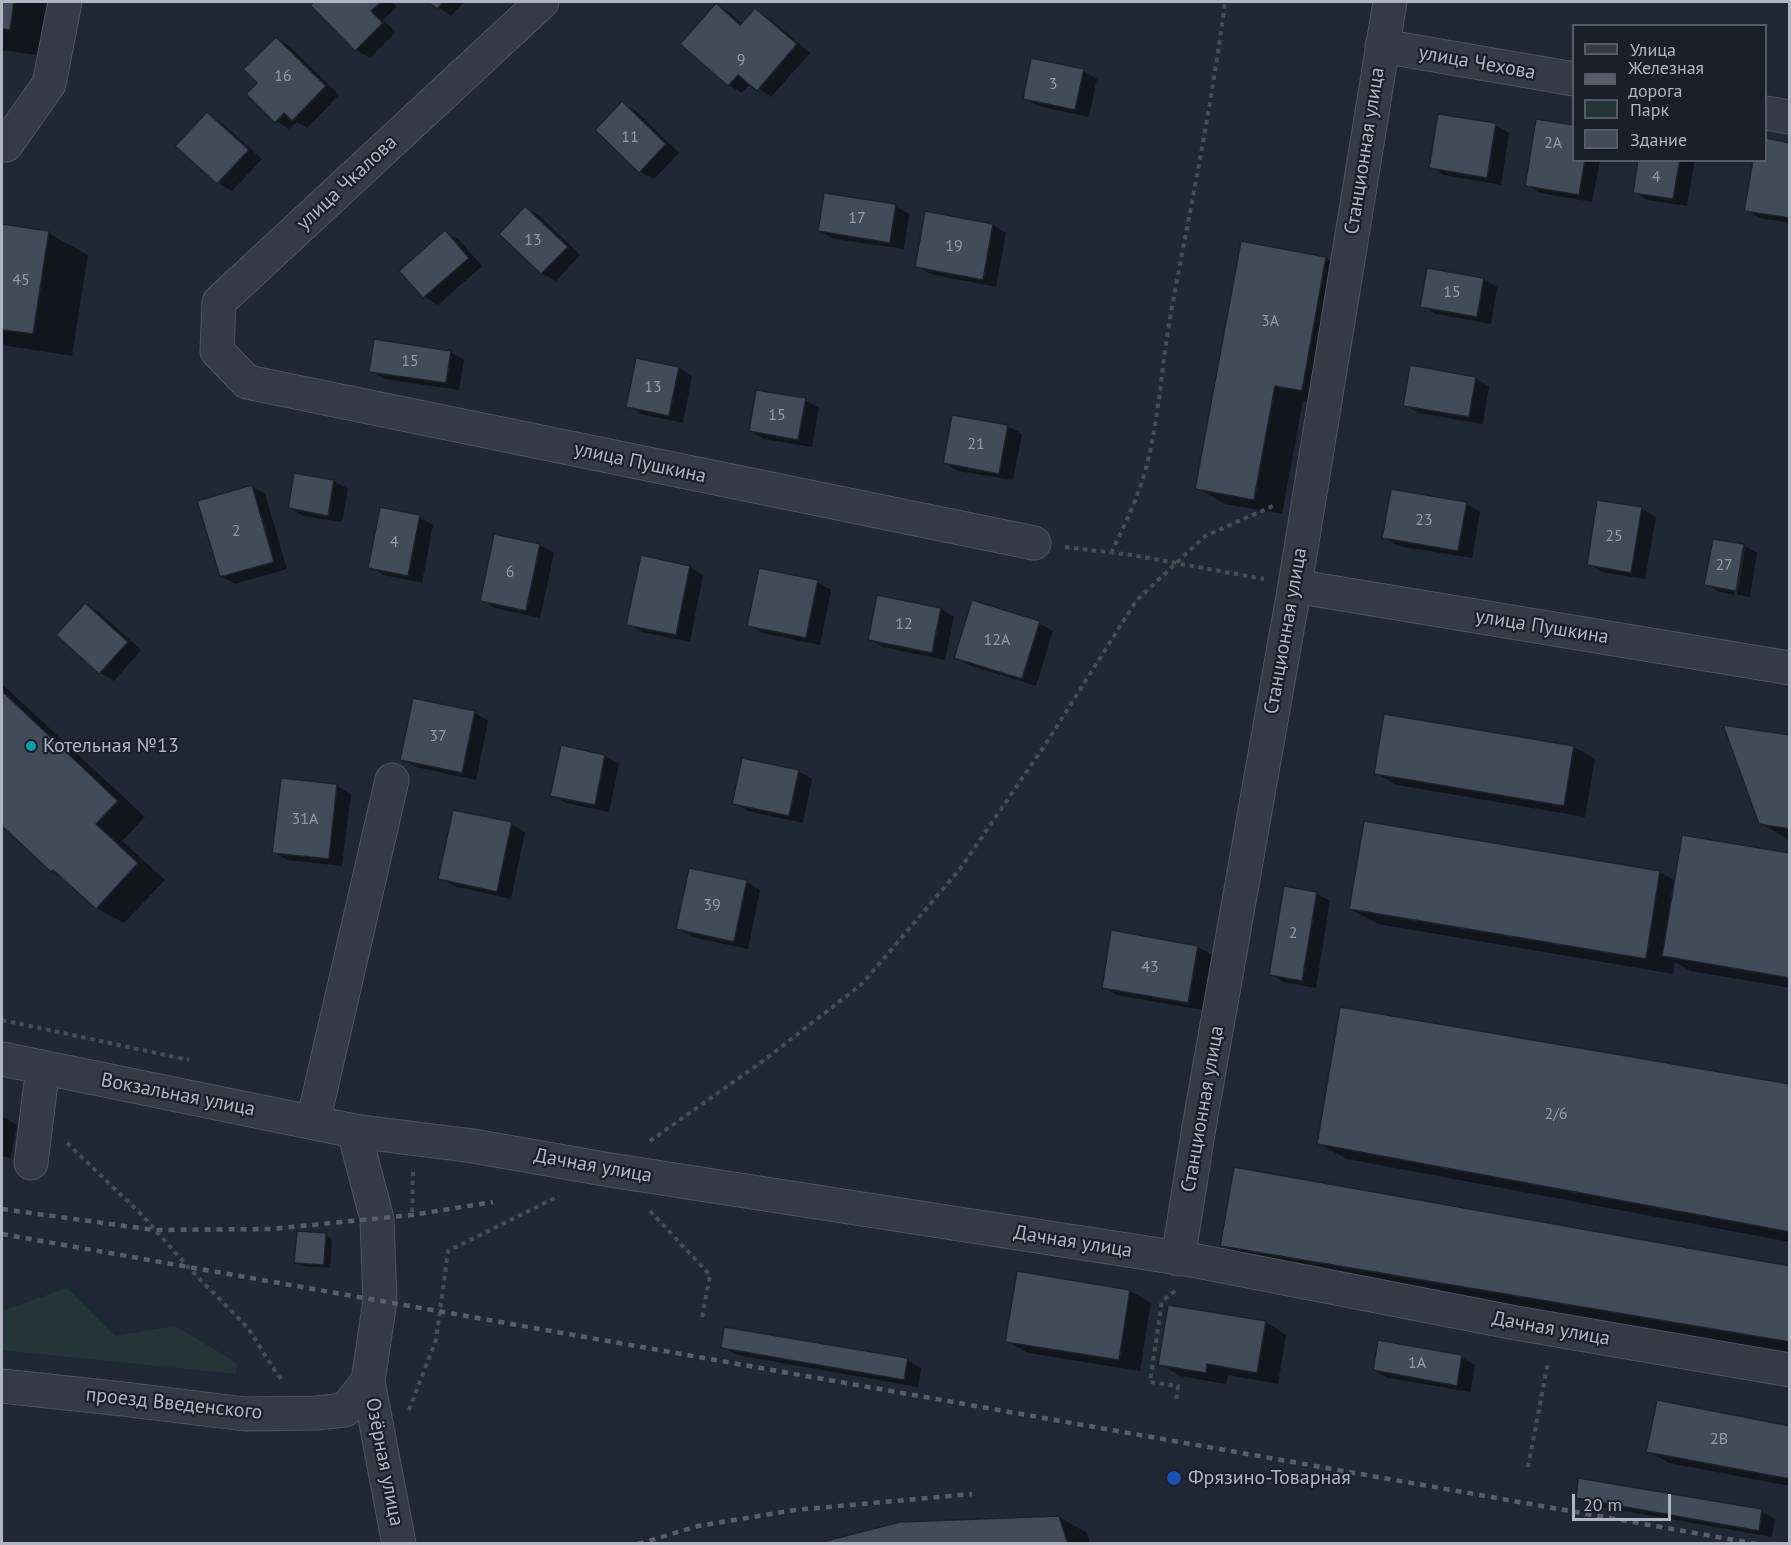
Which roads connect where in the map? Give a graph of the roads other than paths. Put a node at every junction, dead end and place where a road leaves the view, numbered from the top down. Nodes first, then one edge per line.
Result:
1 (65, 2) edge
2 (542, 2) edge
3 (1390, 2) edge
4 (1382, 46) junction
5 (1572, 80) edge
6 (1767, 113) edge
7 (1790, 117) edge
8 (2, 144) edge
9 (247, 382) joint
10 (1034, 543) road end
11 (1295, 585) junction
12 (1790, 668) edge
13 (392, 780) dead end
14 (2, 1059) edge
15 (43, 1067) junction
16 (314, 1122) junction
17 (354, 1131) junction
18 (31, 1163) dead end
19 (1185, 1259) junction
20 (1790, 1370) edge
21 (368, 1382) junction
22 (2, 1386) edge
23 (399, 1544) edge

1 - 8 street
2 - 9 street, улица Чкалова
3 - 4 street, Станционная улица
4 - 5 street, улица Чехова
4 - 11 street, Станционная улица
6 - 7 street
9 - 10 street, улица Пушкина
11 - 12 street, улица Пушкина
11 - 19 street, Станционная улица
13 - 16 street
14 - 15 street, Вокзальная улица
15 - 16 street, Вокзальная улица
15 - 18 street
16 - 17 street, Вокзальная улица
17 - 19 street, Дачная улица
17 - 21 street
19 - 20 street, Дачная улица
21 - 22 street, проезд Введенского
21 - 23 street, Озёрная улица

